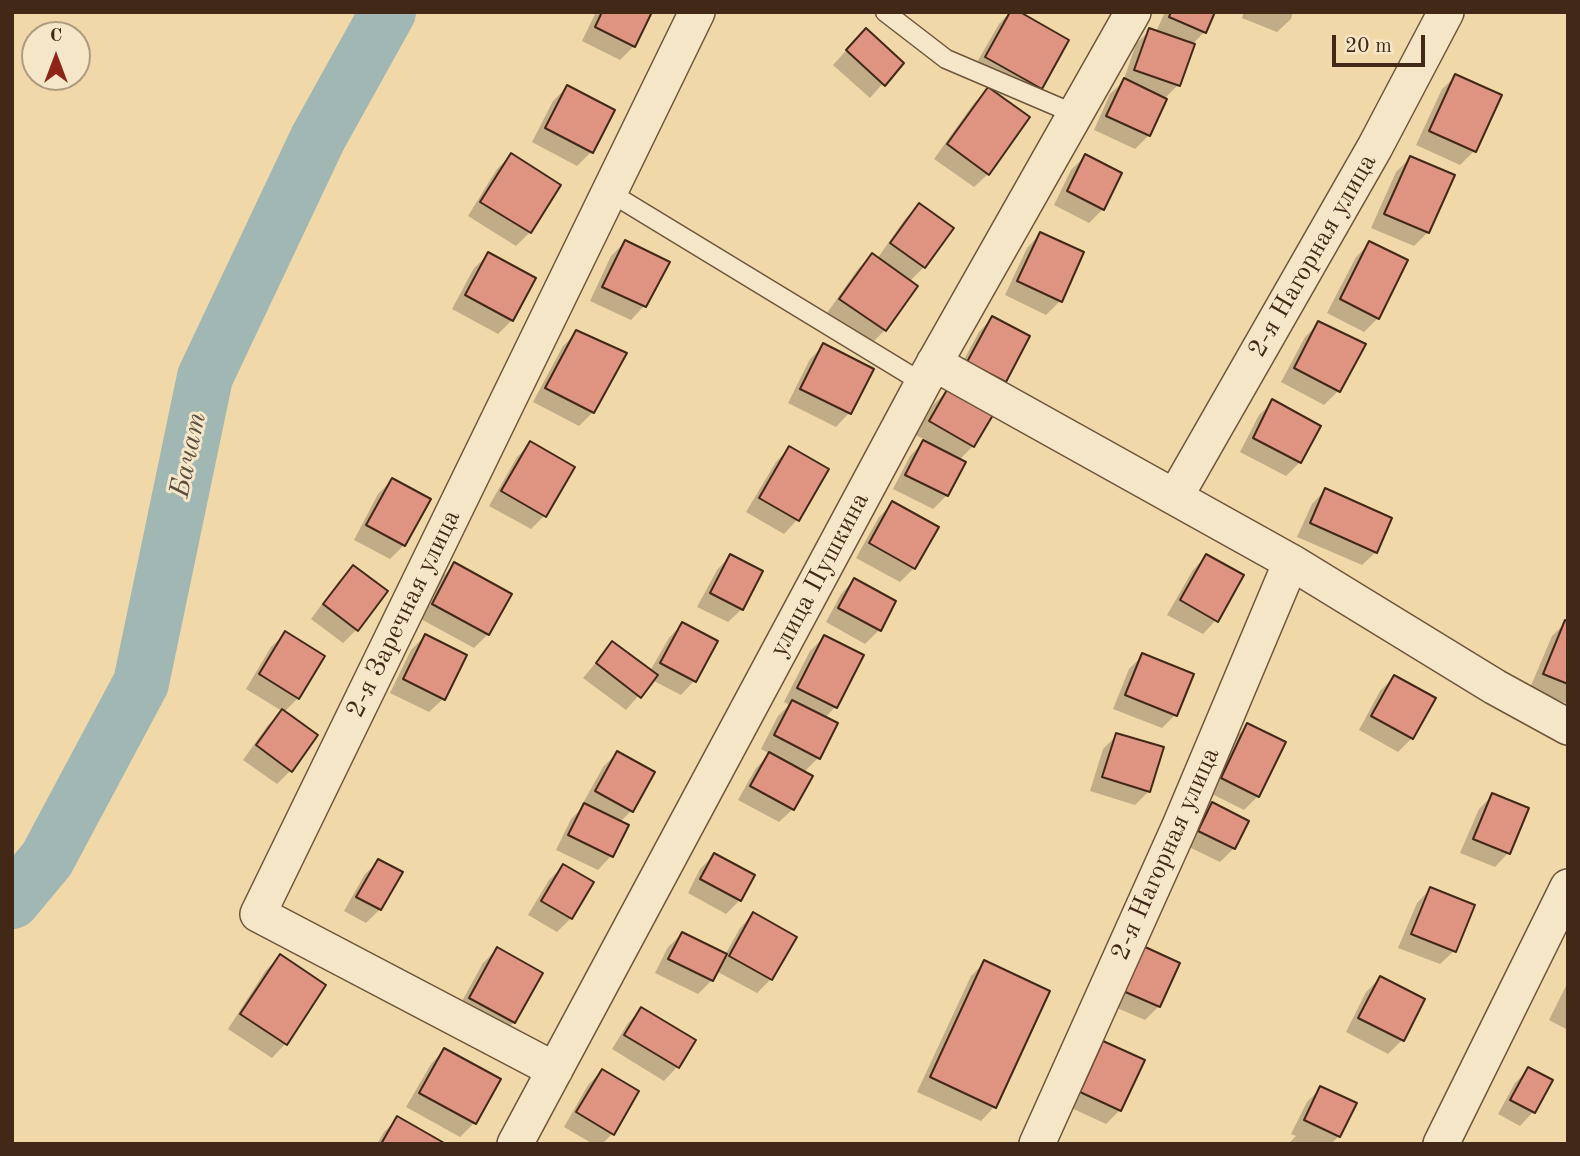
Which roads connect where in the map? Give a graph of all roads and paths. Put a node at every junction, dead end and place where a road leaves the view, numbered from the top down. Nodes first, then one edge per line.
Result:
1 (697, 12) edge
2 (885, 12) edge
3 (1133, 12) edge
4 (1446, 12) edge
5 (1075, 114) junction
6 (609, 192) junction
7 (928, 373) junction
8 (1175, 497) junction
9 (1291, 562) junction
10 (1568, 727) edge
11 (1568, 887) edge
12 (555, 1070) junction
13 (516, 1144) edge
14 (1037, 1144) edge
15 (1441, 1144) edge

1 - 6 street, 2-я Заречная улица
2 - 5 lane
3 - 5 street, улица Пушкина
4 - 8 street, 2-я Нагорная улица
5 - 7 street, улица Пушкина
6 - 7 lane
6 - 12 street, 2-я Заречная улица
7 - 8 street
7 - 12 street, улица Пушкина
8 - 9 street
9 - 10 street
9 - 14 street, 2-я Нагорная улица
11 - 15 street
12 - 13 street, улица Пушкина

